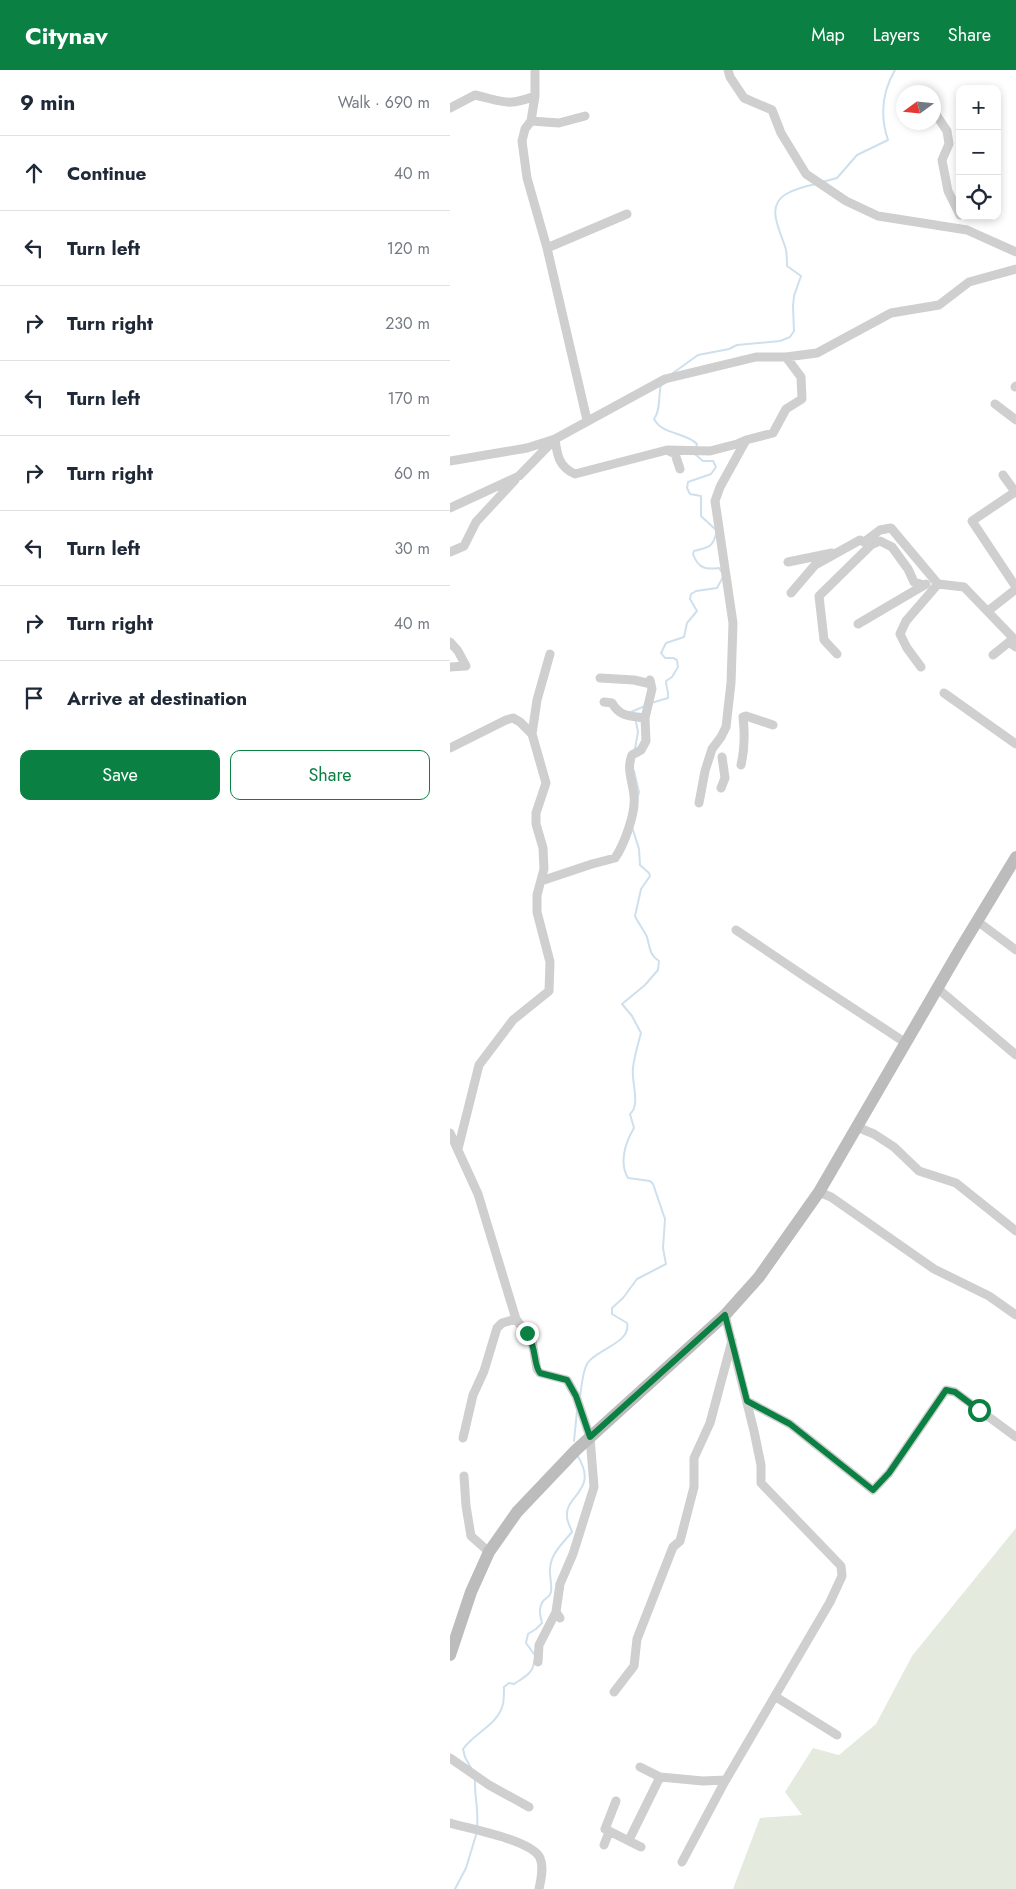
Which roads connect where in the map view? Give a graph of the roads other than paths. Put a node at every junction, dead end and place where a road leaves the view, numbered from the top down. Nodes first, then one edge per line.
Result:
1 (535, 70) edge
2 (728, 70) edge
3 (535, 96) junction
4 (450, 108) edge
5 (585, 116) dead end
6 (531, 121) junction
7 (941, 121) edge
8 (956, 208) edge
9 (627, 214) dead end
10 (962, 220) edge
11 (967, 230) junction
12 (547, 248) junction
13 (1016, 252) edge
14 (1016, 269) edge
15 (786, 357) junction
16 (995, 404) dead end
17 (586, 420) junction
18 (1016, 420) edge
19 (554, 439) junction
20 (746, 440) junction
21 (667, 450) junction
22 (450, 461) edge
23 (680, 469) dead end
24 (1003, 475) dead end
25 (518, 476) junction
26 (1016, 493) edge
27 (450, 508) edge
28 (450, 552) edge
29 (841, 552) junction
30 (788, 562) dead end
31 (937, 582) junction
32 (924, 585) junction
33 (1016, 588) edge
34 (791, 593) dead end
35 (988, 612) junction
36 (858, 624) dead end
37 (1016, 641) edge
38 (450, 642) edge
39 (1016, 647) edge
40 (550, 654) dead end
41 (837, 654) dead end
42 (994, 655) dead end
43 (921, 667) dead end
44 (450, 668) edge
45 (600, 678) dead end
46 (944, 694) dead end
47 (604, 702) dead end
48 (645, 718) junction
49 (773, 725) dead end
50 (532, 734) junction
51 (1016, 744) edge
52 (450, 748) edge
53 (722, 757) dead end
54 (741, 765) dead end
55 (721, 788) dead end
56 (699, 803) dead end
57 (1016, 858) edge
58 (541, 880) junction
59 (977, 921) junction
60 (736, 930) dead end
61 (1016, 950) edge
62 (937, 988) junction
63 (906, 1043) junction
64 (1016, 1055) edge
65 (857, 1127) junction
66 (450, 1133) edge
67 (458, 1149) junction
68 (819, 1192) junction
69 (1016, 1231) edge
70 (725, 1315) junction
71 (1016, 1315) edge
72 (516, 1319) junction
73 (732, 1341) junction
74 (747, 1401) junction
75 (590, 1437) junction
76 (1016, 1437) edge
77 (463, 1438) dead end
78 (464, 1476) dead end
79 (489, 1552) junction
80 (450, 1655) edge
81 (538, 1662) dead end
82 (614, 1692) dead end
83 (776, 1697) junction
84 (836, 1735) dead end
85 (450, 1758) edge
86 (640, 1767) dead end
87 (660, 1777) junction
88 (726, 1780) junction
89 (616, 1801) dead end
90 (529, 1807) dead end
91 (450, 1823) edge
92 (609, 1832) junction
93 (629, 1840) junction
94 (604, 1846) dead end
95 (641, 1847) dead end
96 (682, 1862) dead end
97 (539, 1889) edge

1 - 3 street
2 - 11 street
3 - 4 street
3 - 6 street
5 - 6 street
6 - 12 street
7 - 8 street
9 - 12 street
10 - 11 street
11 - 13 street
12 - 17 street
14 - 15 street
15 - 17 street
15 - 20 street
16 - 18 street
17 - 19 street
19 - 21 street
19 - 22 street
19 - 25 street
20 - 21 street
20 - 56 street
21 - 23 street
24 - 26 street
25 - 27 street
25 - 28 street
26 - 33 street
29 - 30 street
29 - 31 street
29 - 34 street
31 - 32 street
31 - 35 street
31 - 43 street
32 - 36 street
32 - 41 street
33 - 35 street
35 - 37 street
38 - 44 street
39 - 42 street
40 - 50 street
45 - 48 street
46 - 51 street
47 - 48 street
48 - 58 street
49 - 54 street
50 - 52 street
50 - 58 street
53 - 55 street
57 - 59 main road
58 - 67 street
59 - 61 street
59 - 62 main road
60 - 63 street
62 - 63 main road
62 - 64 street
63 - 65 main road
65 - 68 main road
65 - 69 street
66 - 67 street
67 - 72 street
68 - 70 main road
68 - 71 street
70 - 73 street
70 - 75 main road
72 - 75 street
72 - 77 street
73 - 74 street
73 - 82 street
74 - 76 street
74 - 83 street
75 - 79 main road
75 - 81 street
78 - 79 street
79 - 80 main road
83 - 84 street
83 - 88 street
85 - 90 street
86 - 87 street
87 - 88 street
87 - 93 street
88 - 96 street
89 - 92 street
91 - 97 street
92 - 93 street
92 - 94 street
93 - 95 street

